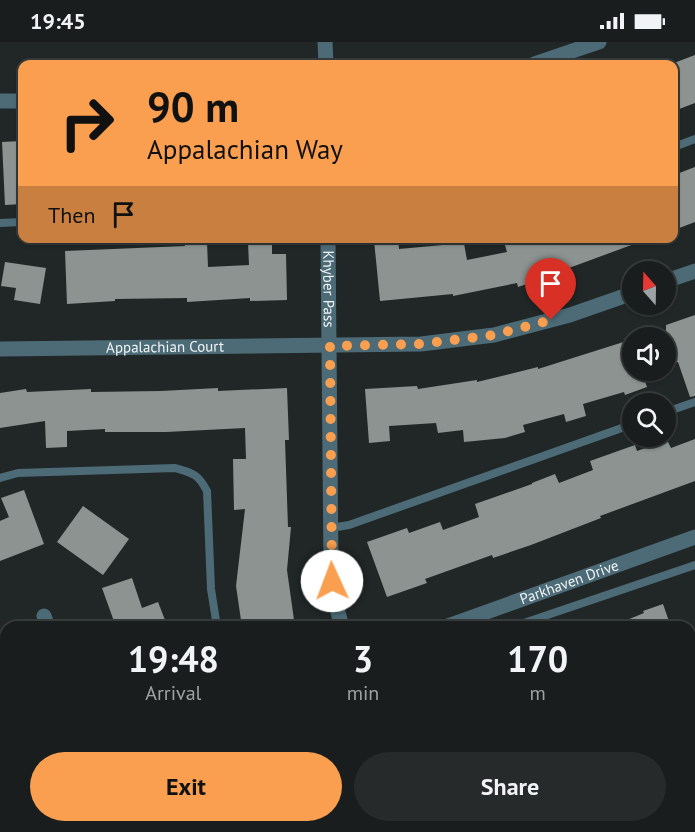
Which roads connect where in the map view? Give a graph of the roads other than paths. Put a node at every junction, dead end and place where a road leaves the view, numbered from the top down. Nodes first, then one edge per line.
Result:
1 (325, 42) edge
2 (599, 42) edge
3 (326, 60) edge
4 (546, 60) edge
5 (0, 101) edge
6 (18, 101) edge
7 (695, 140) edge
8 (678, 146) edge
9 (18, 222) edge
10 (0, 223) edge
11 (328, 243) edge
12 (695, 271) edge
13 (676, 278) edge
14 (622, 297) edge
15 (330, 346) junction
16 (0, 349) edge
17 (695, 402) edge
18 (676, 409) edge
19 (622, 428) edge
20 (0, 478) edge
21 (331, 528) junction
22 (695, 537) edge
23 (695, 565) edge
24 (216, 621) edge
25 (340, 621) edge
26 (462, 621) edge
27 (530, 621) edge

1 - 3 street
2 - 4 street
5 - 6 street
7 - 8 lane
9 - 10 lane
11 - 15 street, Khyber Pass
12 - 13 street
14 - 15 street, Appalachian Court
15 - 16 street, Appalachian Court
15 - 21 street, Khyber Pass
17 - 18 lane
19 - 21 lane
20 - 24 lane
21 - 25 street, Khyber Pass
22 - 26 street, Parkhaven Drive
23 - 27 lane

